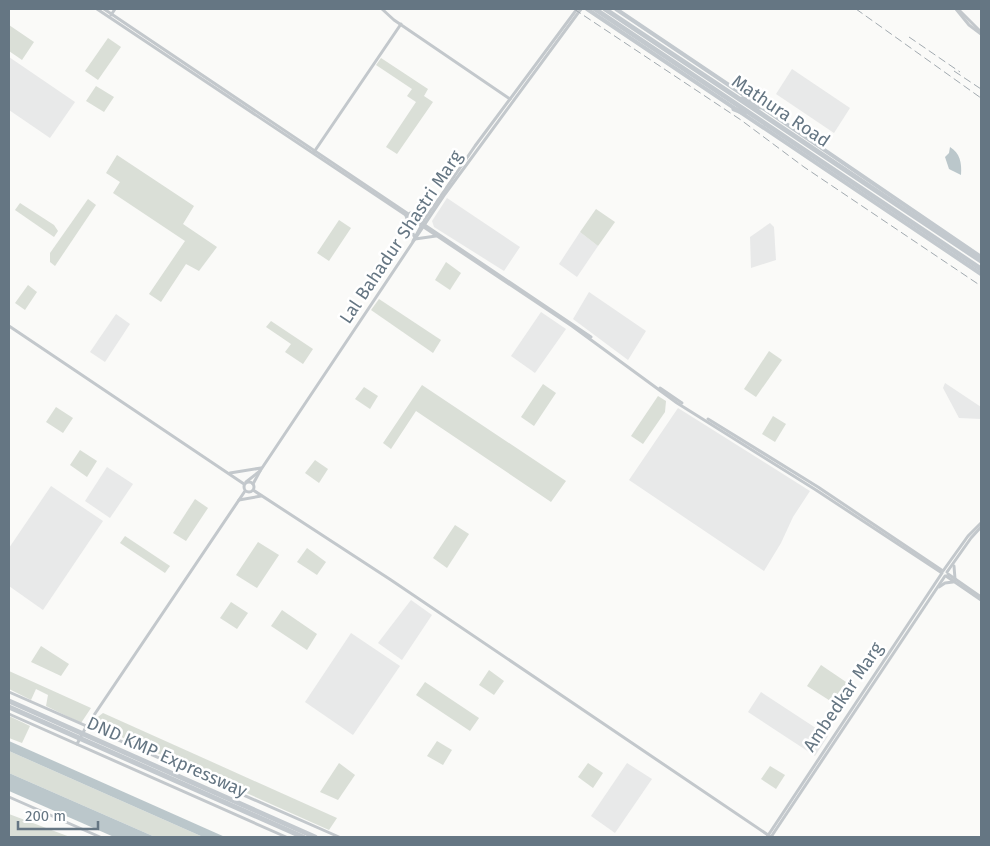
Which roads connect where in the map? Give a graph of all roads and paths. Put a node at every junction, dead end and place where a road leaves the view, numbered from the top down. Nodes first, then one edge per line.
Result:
1 (97, 9) edge
2 (104, 9) edge
3 (115, 9) edge
4 (382, 9) edge
5 (577, 9) edge
6 (581, 9) edge
7 (587, 9) edge
8 (595, 9) edge
9 (605, 9) edge
10 (616, 9) edge
11 (958, 9) edge
12 (110, 15) junction
13 (401, 24) junction
14 (981, 33) edge
15 (735, 96) junction
16 (511, 100) junction
17 (760, 107) junction
18 (734, 109) junction
19 (758, 120) junction
20 (314, 152) junction
21 (428, 213) junction
22 (407, 214) junction
23 (423, 224) junction
24 (436, 236) junction
25 (414, 239) junction
26 (966, 248) junction
27 (981, 256) edge
28 (981, 260) edge
29 (981, 269) edge
30 (981, 274) edge
31 (9, 326) edge
32 (261, 469) junction
33 (230, 473) junction
34 (245, 483) junction
35 (253, 484) junction
36 (253, 490) junction
37 (245, 491) junction
38 (262, 496) junction
39 (238, 500) junction
40 (981, 523) edge
41 (981, 528) edge
42 (954, 562) junction
43 (948, 566) junction
44 (935, 567) junction
45 (945, 574) junction
46 (939, 578) junction
47 (955, 581) junction
48 (936, 590) junction
49 (981, 599) edge
50 (9, 692) edge
51 (9, 701) edge
52 (9, 707) edge
53 (9, 714) edge
54 (86, 727) junction
55 (74, 734) junction
56 (89, 740) junction
57 (77, 744) junction
58 (9, 797) edge
59 (769, 836) edge
60 (100, 837) edge
61 (286, 837) edge
62 (304, 837) edge
63 (315, 837) edge
64 (339, 837) edge

1 - 12 street
2 - 12 street
3 - 12 street
4 - 13 street
5 - 16 street
6 - 16 street, Lal Bahadur Shastri Marg
7 - 18 main road
8 - 19 highway, Mathura Road
9 - 15 highway, Mathura Road
10 - 17 main road
11 - 14 street
12 - 20 street
13 - 16 street
13 - 20 street
15 - 17 highway
15 - 26 highway, Mathura Road
16 - 21 street
16 - 23 street, Lal Bahadur Shastri Marg
17 - 26 main road
18 - 19 highway
18 - 30 main road
19 - 29 highway
20 - 22 street
21 - 22 street
21 - 23 street
22 - 23 street
22 - 25 street
23 - 24 street
23 - 25 street, Lal Bahadur Shastri Marg
23 - 44 street
24 - 25 street
24 - 44 street
25 - 32 street, Lal Bahadur Shastri Marg
26 - 27 main road
26 - 28 highway, Mathura Road
31 - 33 street
32 - 33 street
32 - 34 street, Lal Bahadur Shastri Marg
32 - 35 street
33 - 34 street
34 - 35 street
34 - 37 street
35 - 36 street
36 - 37 street
36 - 38 street
37 - 39 street
38 - 39 street
38 - 59 street
39 - 54 street
40 - 43 street, Ambedkar Marg
41 - 42 street, Ambedkar Marg
42 - 45 street, Ambedkar Marg
42 - 47 street
43 - 44 street
43 - 45 street, Ambedkar Marg
44 - 45 street
44 - 46 street
45 - 46 street, Ambedkar Marg
45 - 47 street
45 - 48 street, Ambedkar Marg
46 - 59 street, Ambedkar Marg
47 - 48 street
47 - 49 street
48 - 59 street, Ambedkar Marg
50 - 54 street
51 - 55 highway, DND KMP Expressway
52 - 55 highway, DND KMP Expressway
53 - 57 street
54 - 57 street
54 - 64 street
55 - 56 highway, DND KMP Expressway
56 - 62 highway, DND KMP Expressway
56 - 63 highway, DND KMP Expressway
57 - 61 street
58 - 60 street

